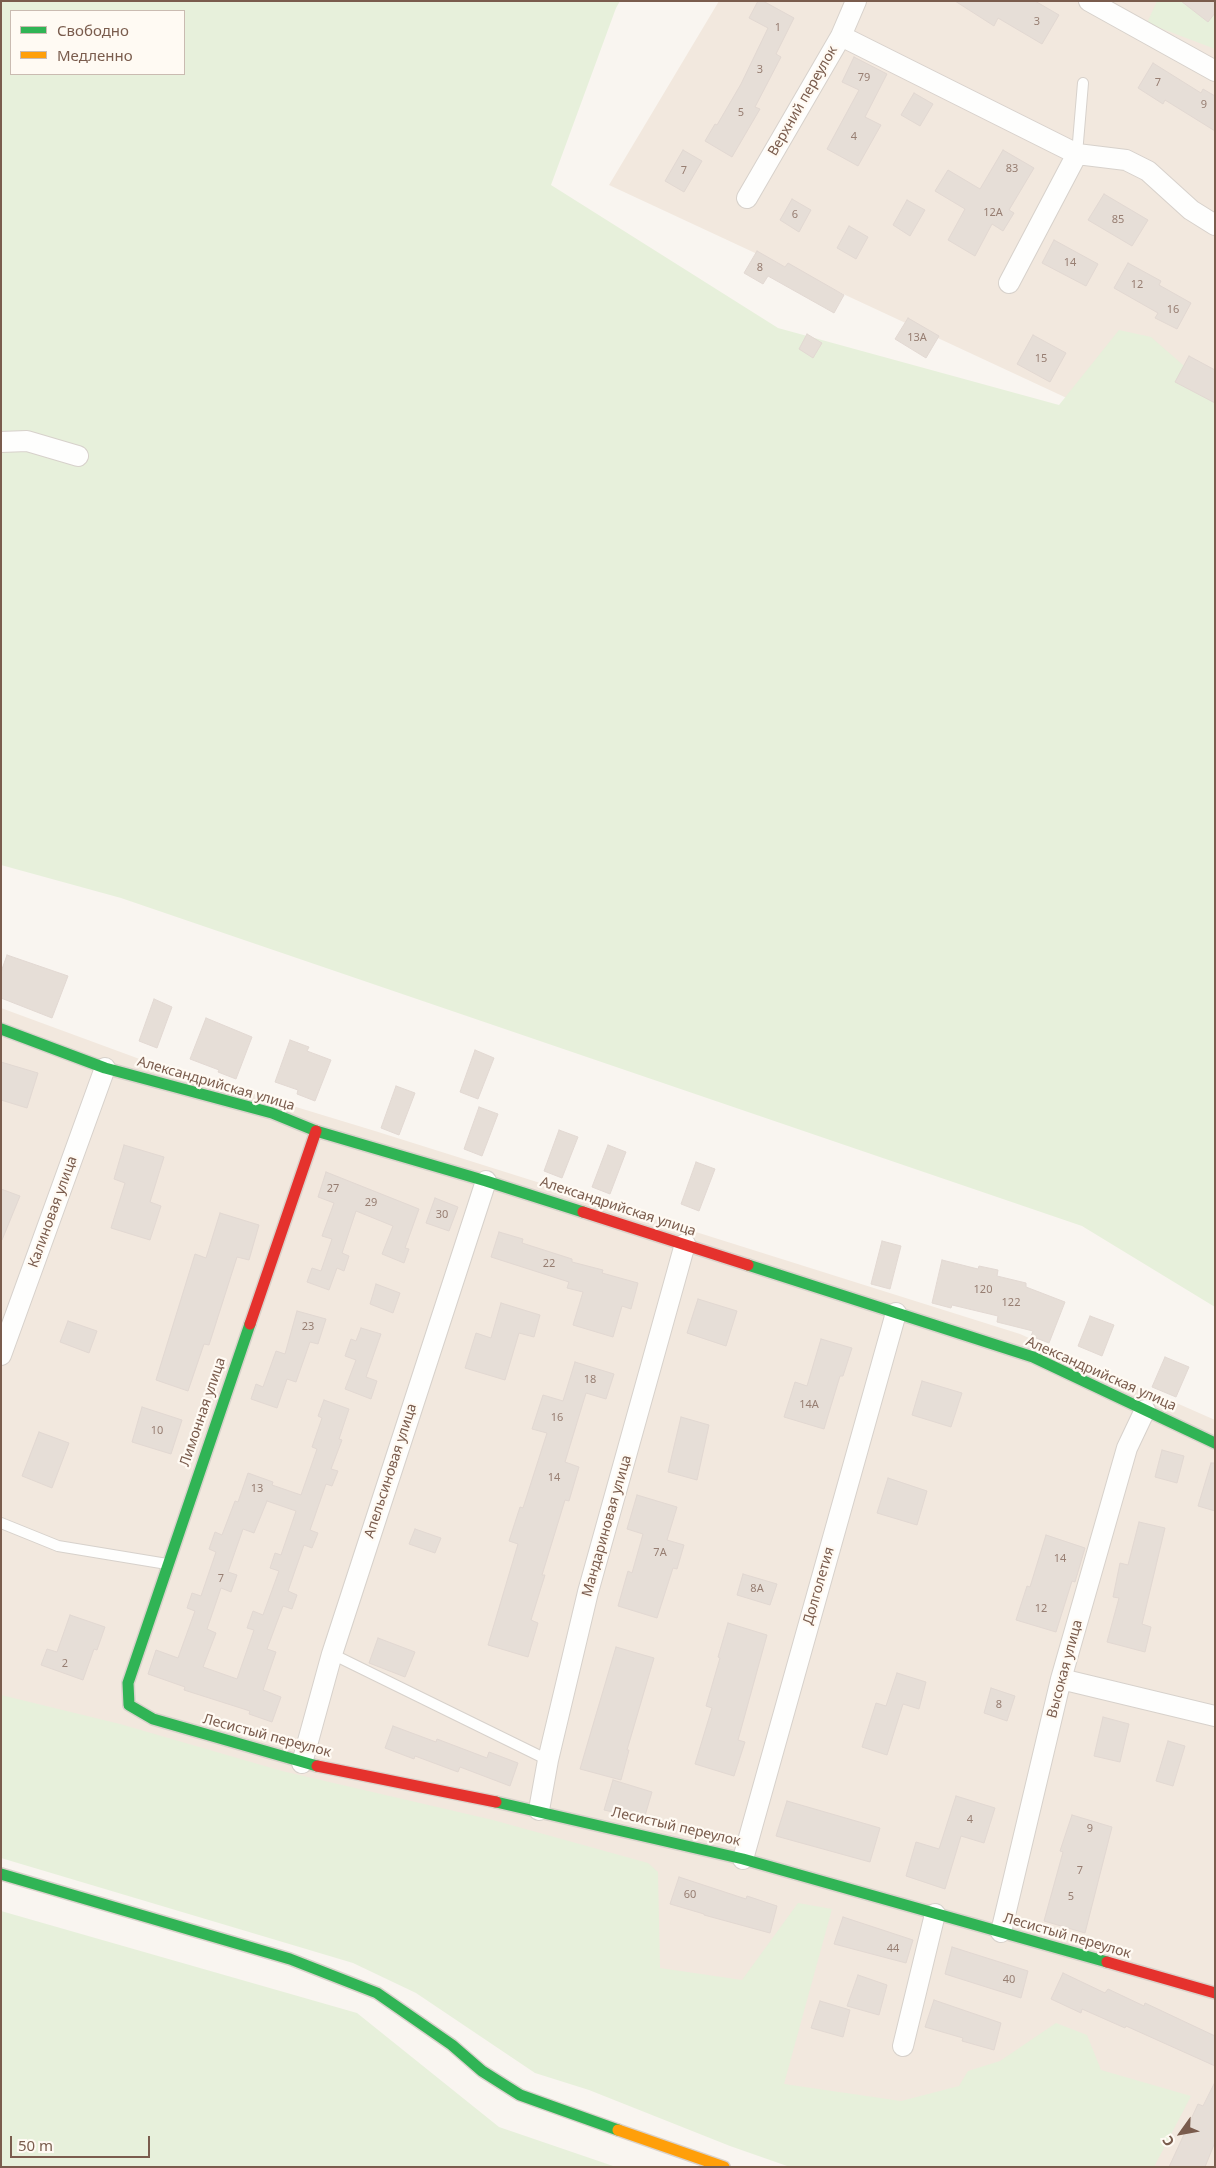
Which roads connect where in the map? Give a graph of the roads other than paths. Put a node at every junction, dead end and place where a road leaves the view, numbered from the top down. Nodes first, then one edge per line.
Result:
1 (856, 1) edge
2 (1089, 1) edge
3 (841, 36) junction
4 (1215, 71) edge
5 (1083, 83) dead end
6 (1077, 154) junction
7 (747, 198) dead end
8 (1215, 225) edge
9 (1009, 283) dead end
10 (1, 442) edge
11 (78, 456) dead end
12 (1, 1029) edge
13 (106, 1068) junction
14 (316, 1132) junction
15 (486, 1181) junction
16 (685, 1244) junction
17 (896, 1313) junction
18 (1, 1355) edge
19 (1145, 1410) junction
20 (1215, 1443) edge
21 (1, 1523) edge
22 (167, 1564) junction
23 (332, 1654) junction
24 (1061, 1679) junction
25 (129, 1705) joint
26 (1215, 1716) edge
27 (548, 1760) junction
28 (302, 1764) junction
29 (539, 1810) junction
30 (743, 1858) junction
31 (1, 1874) edge
32 (935, 1914) junction
33 (1001, 1932) junction
34 (1215, 1994) edge
35 (903, 2046) dead end
36 (724, 2167) edge

1 - 3 street, Верхний переулок
2 - 4 street
3 - 6 street
3 - 7 street, Верхний переулок
5 - 6 lane
6 - 8 street
6 - 9 street
10 - 11 street
12 - 13 street, Александрийская улица
13 - 14 street, Александрийская улица
13 - 18 street, Калиновая улица
14 - 15 street, Александрийская улица
14 - 22 street, Лимонная улица
15 - 16 street, Александрийская улица
15 - 23 street, Апельсиновая улица
16 - 17 street, Александрийская улица
16 - 27 street, Мандариновая улица
17 - 19 street, Александрийская улица
17 - 30 street, Долголетия
19 - 20 street, Александрийская улица
19 - 24 street, Высокая улица
21 - 22 lane
22 - 25 street, Лимонная улица
23 - 27 lane
23 - 28 street, Апельсиновая улица
24 - 26 street
24 - 33 street, Высокая улица
25 - 28 street, Лесистый переулок
27 - 29 street, Мандариновая улица
28 - 29 street, Лесистый переулок
29 - 30 street, Лесистый переулок
30 - 32 street, Лесистый переулок
31 - 36 street
32 - 33 street, Лесистый переулок
32 - 35 street
33 - 34 street, Лесистый переулок

